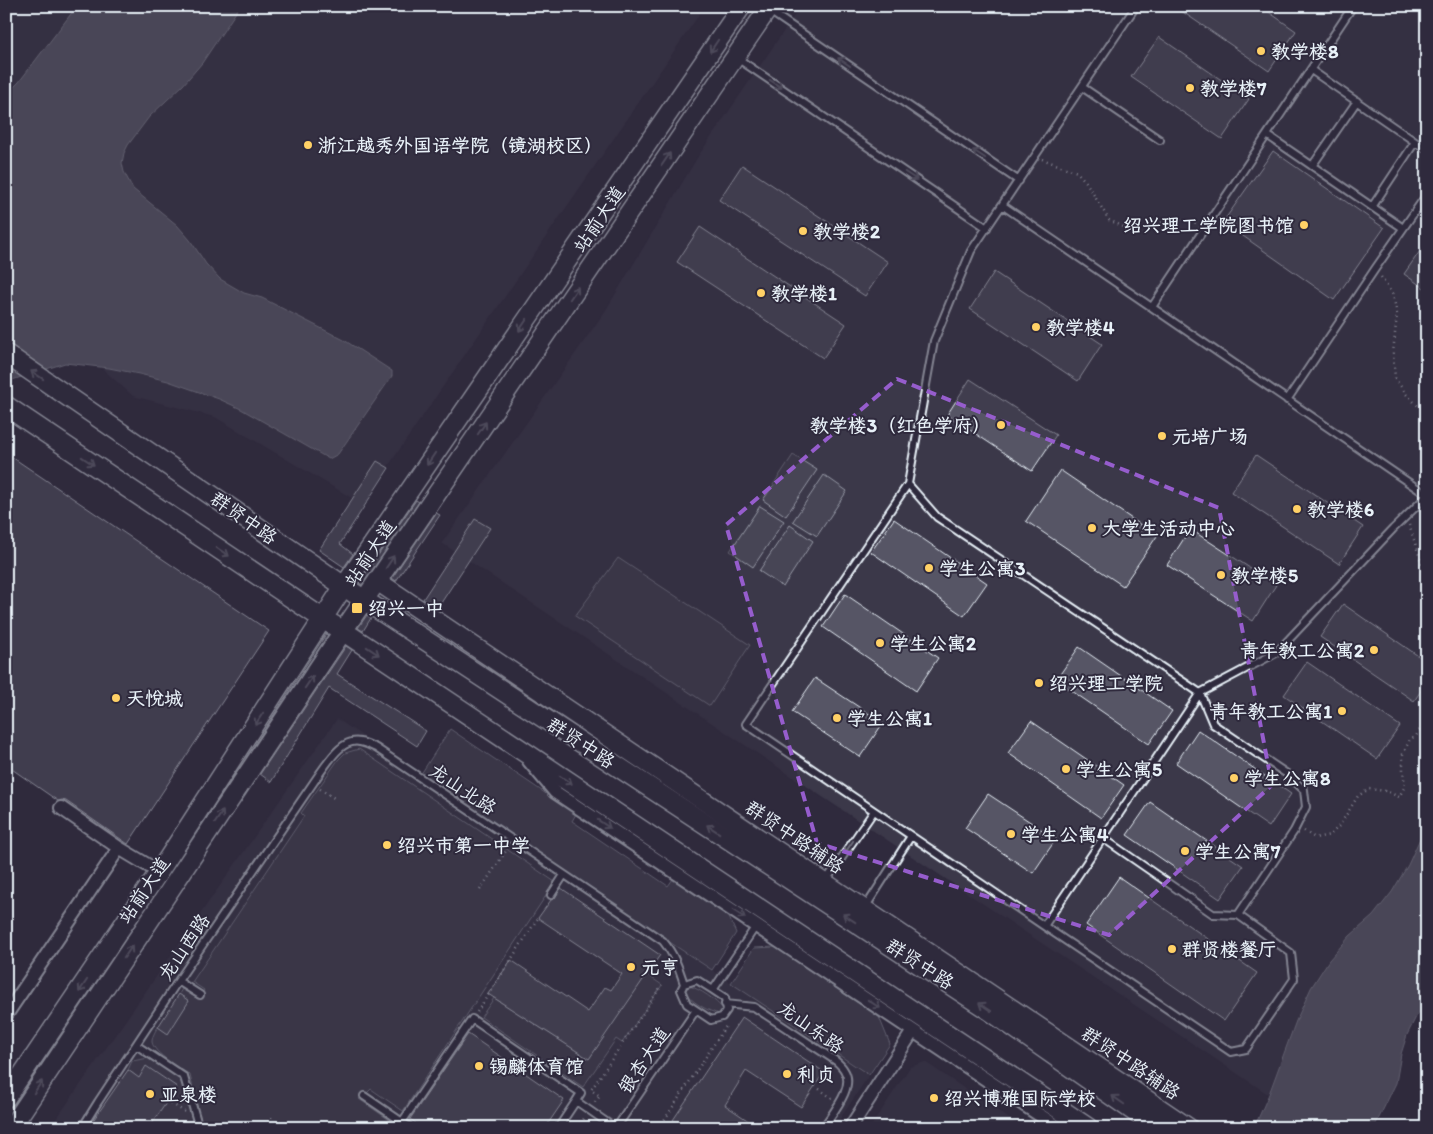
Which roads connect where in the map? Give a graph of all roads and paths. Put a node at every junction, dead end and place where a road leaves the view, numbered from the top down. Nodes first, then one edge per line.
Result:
1 (742, 6) edge
2 (853, 6) edge
3 (861, 6) edge
4 (1136, 6) edge
5 (1354, 6) edge
6 (769, 8) edge
7 (736, 57) junction
8 (1311, 70) junction
9 (1082, 87) junction
10 (1357, 101) junction
11 (1267, 135) junction
12 (1160, 140) dead end
13 (1415, 142) junction
14 (1427, 150) edge
15 (1035, 156) junction
16 (1312, 166) junction
17 (1019, 181) junction
18 (1427, 194) edge
19 (1002, 206) junction
20 (1372, 207) junction
21 (987, 228) junction
22 (1205, 228) junction
23 (1403, 228) junction
24 (1375, 269) junction
25 (1152, 308) junction
26 (6, 354) edge
27 (1287, 400) junction
28 (6, 406) edge
29 (1427, 409) edge
30 (908, 484) junction
31 (1427, 495) edge
32 (1406, 516) junction
33 (377, 581) junction
34 (344, 586) junction
35 (1427, 594) edge
36 (364, 600) junction
37 (323, 619) junction
38 (343, 631) junction
39 (1200, 693) junction
40 (1427, 718) edge
41 (516, 746) junction
42 (312, 784) junction
43 (334, 798) dead end
44 (62, 808) dead end
45 (874, 811) junction
46 (1297, 826) junction
47 (911, 836) junction
48 (1103, 838) junction
49 (513, 841) junction
50 (119, 848) junction
51 (159, 872) junction
52 (564, 875) junction
53 (825, 882) junction
54 (480, 890) dead end
55 (551, 895) dead end
56 (865, 909) junction
57 (1238, 915) junction
58 (538, 918) dead end
59 (756, 926) junction
60 (1044, 926) junction
61 (178, 981) junction
62 (684, 984) junction
63 (662, 985) dead end
64 (713, 990) junction
65 (200, 995) dead end
66 (726, 1004) junction
67 (696, 1010) junction
68 (6, 1015) edge
69 (472, 1019) junction
70 (730, 1020) dead end
71 (913, 1031) junction
72 (136, 1045) junction
73 (815, 1086) dead end
74 (364, 1096) dead end
75 (6, 1098) edge
76 (167, 1101) dead end
77 (576, 1102) junction
78 (839, 1102) junction
79 (590, 1111) junction
80 (271, 1117) dead end
81 (196, 1120) junction
82 (402, 1122) junction
83 (11, 1128) edge
84 (84, 1128) edge
85 (199, 1128) edge
86 (272, 1128) edge
87 (411, 1128) edge
88 (558, 1128) edge
89 (578, 1128) edge
90 (615, 1128) edge
91 (659, 1128) edge
92 (822, 1128) edge
93 (850, 1128) edge
94 (1059, 1128) edge
95 (1088, 1128) edge
96 (1158, 1128) edge
97 (1189, 1128) edge

1 -> 34 main road, 站前大道
2 - 3 lane
4 - 9 lane
5 - 8 lane
6 - 7 main road, 站前大道
17 -> 6 lane
7 -> 21 lane
33 -> 7 main road, 站前大道
8 - 10 lane
8 - 11 lane
9 - 12 lane
9 - 15 lane
10 - 13 lane
10 - 16 lane
11 - 16 lane
11 - 22 lane
13 - 14 lane
13 - 20 lane
15 - 17 lane
15 - 22 path
16 - 20 lane
17 - 19 lane
18 - 23 lane
19 - 21 lane
19 - 25 lane
20 - 23 lane
21 - 30 lane
22 - 25 lane
23 - 24 lane
24 - 27 lane
24 - 29 path
25 - 27 lane
34 -> 26 main road, 群贤中路
27 - 31 lane
28 -> 37 main road, 群贤中路
30 - 39 lane
30 - 45 lane
31 - 32 lane
32 - 35 path
32 - 39 lane
33 - 36 main road, 站前大道
33 - 53 main road, 群贤中路辅路
34 - 36 main road, 群贤中路
34 - 37 main road, 站前大道
36 - 38 main road, 站前大道
96 -> 36 main road, 群贤中路
37 - 38 main road, 群贤中路
37 -> 51 main road, 站前大道
38 -> 41 main road, 群贤中路
83 -> 38 main road, 站前大道
39 - 46 lane
39 - 48 lane
40 - 46 path
41 -> 59 street
41 -> 95 main road, 群贤中路
42 - 43 path
42 - 49 lane, 龙山北路
42 - 61 lane, 龙山西路
44 - 50 street
45 - 47 lane
45 -> 53 lane
46 - 57 lane
47 - 56 lane
47 - 60 lane
48 - 57 lane
48 - 60 lane
49 - 52 lane, 龙山北路
49 - 54 path
50 - 51 street
50 - 68 street
51 -> 75 main road, 站前大道
52 - 55 lane
52 - 62 lane, 龙山北路
53 - 56 main road, 群贤中路辅路
56 - 97 main road, 群贤中路辅路
57 - 60 lane
58 - 69 path
59 - 64 lane
59 -> 71 street
61 - 65 lane
61 - 72 lane, 龙山西路
62 - 64 lane
62 - 67 lane, 龙山北路
63 - 79 path
64 - 66 lane
66 - 67 lane
66 - 78 lane, 龙山东路
67 - 90 lane, 银杏大道
69 - 77 lane
69 - 82 lane
70 - 91 path
71 - 93 street
71 - 94 street
72 - 81 lane
72 - 84 lane, 龙山西路
73 - 78 path
74 - 82 lane
76 - 81 path
77 - 79 lane
77 - 88 lane
78 - 92 lane, 龙山东路
79 - 89 path
79 - 90 lane
80 - 86 path
81 - 85 lane
82 - 87 lane

